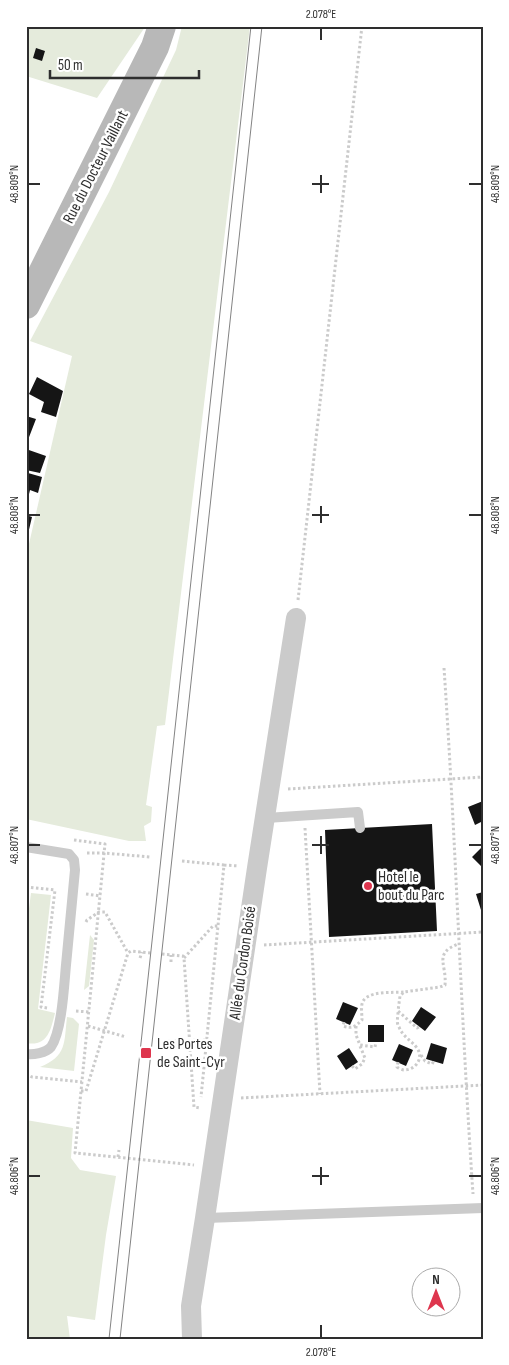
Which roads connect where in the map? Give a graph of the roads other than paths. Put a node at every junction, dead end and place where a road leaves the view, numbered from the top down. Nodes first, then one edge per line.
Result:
1 (162, 26) edge
2 (26, 305) edge
3 (296, 618) road end
4 (266, 818) junction
5 (360, 828) dead end
6 (26, 847) edge
7 (26, 1054) edge
8 (478, 1208) edge
9 (205, 1218) junction
10 (192, 1339) edge

1 - 2 main road, Rue du Docteur Vaillant
3 - 4 street, Allée du Cordon Boisé
4 - 5 lane
4 - 9 street, Allée du Cordon Boisé
6 - 7 lane
8 - 9 lane
9 - 10 street, Allée du Cordon Boisé

